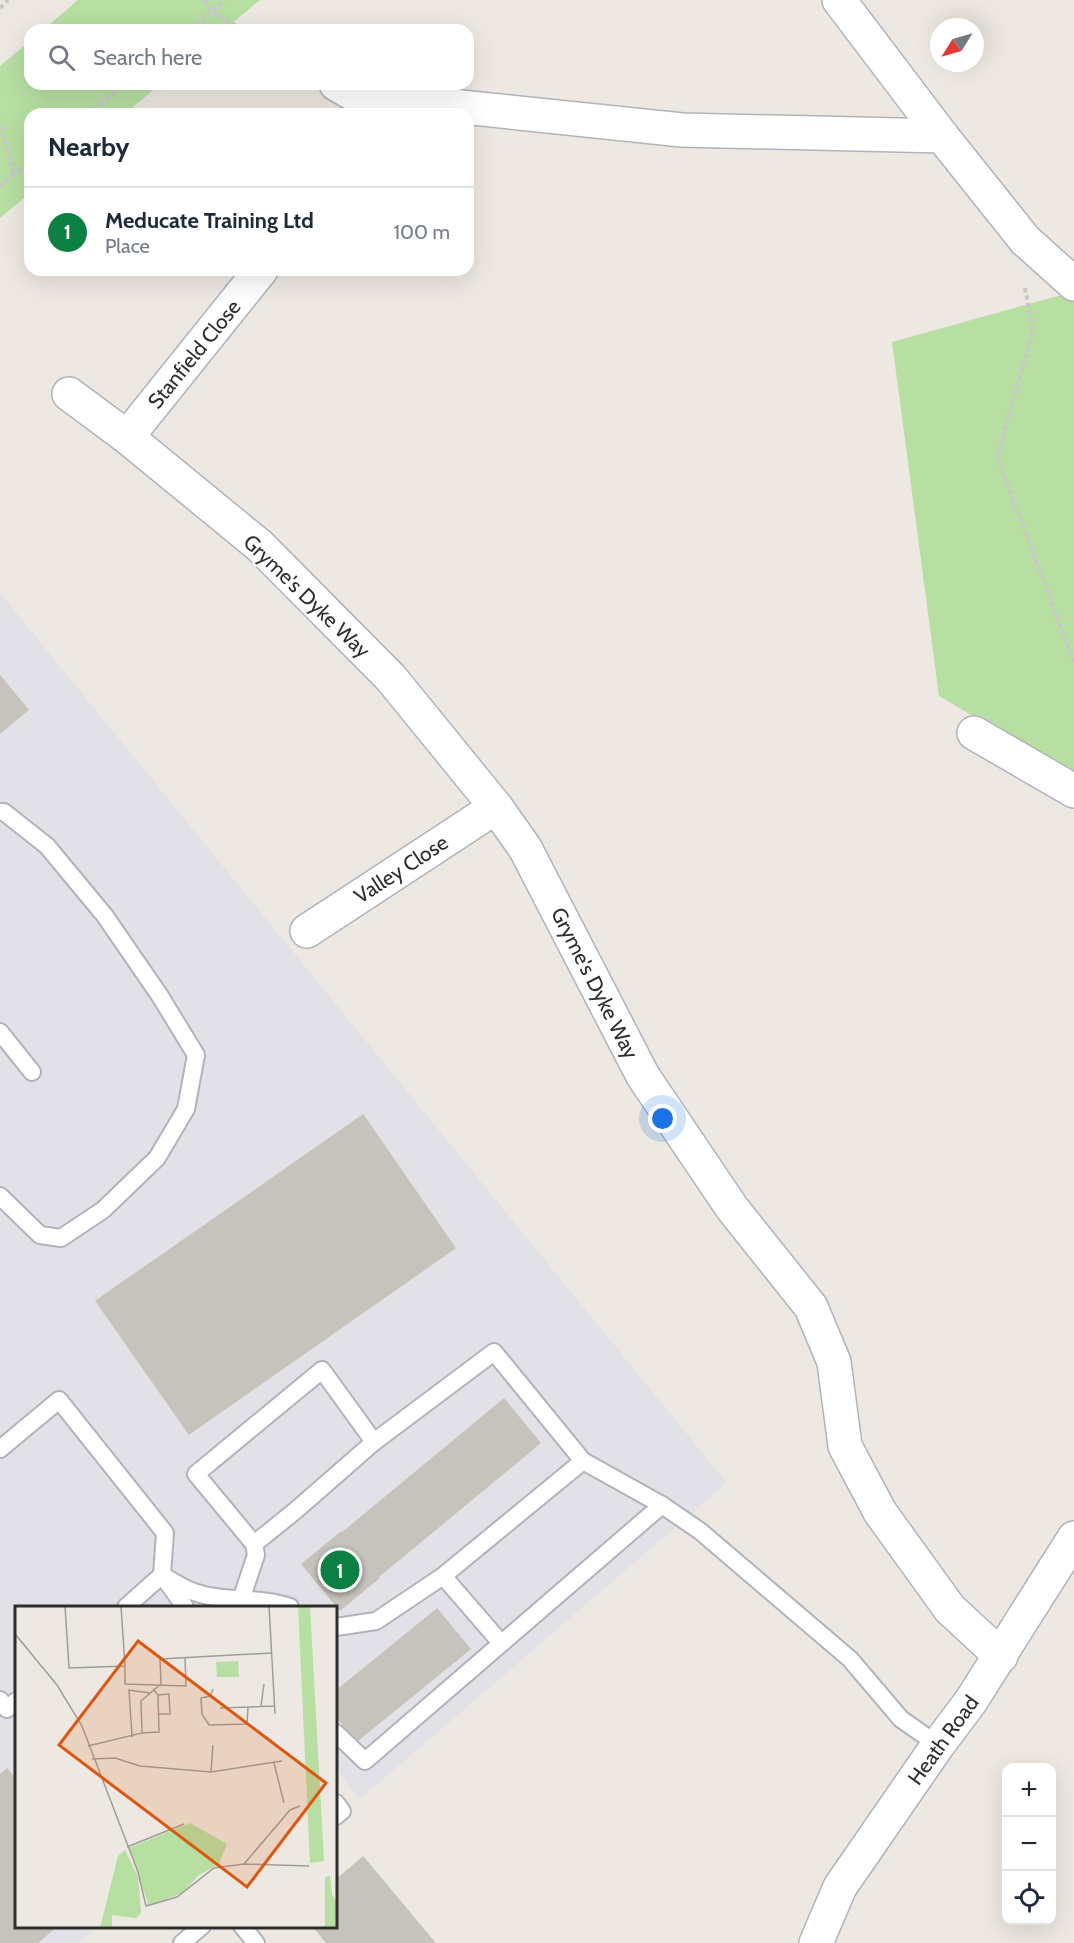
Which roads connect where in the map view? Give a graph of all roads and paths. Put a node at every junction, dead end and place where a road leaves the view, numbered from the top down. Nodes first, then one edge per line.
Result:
1 (8, 0) edge
2 (204, 0) edge
3 (225, 0) edge
4 (839, 0) edge
5 (0, 8) edge
6 (212, 12) junction
7 (197, 24) edge
8 (233, 24) edge
9 (117, 90) edge
10 (346, 90) edge
11 (95, 108) edge
12 (472, 108) edge
13 (474, 108) edge
14 (0, 126) edge
15 (942, 136) junction
16 (24, 166) edge
17 (14, 174) junction
18 (0, 186) edge
19 (256, 276) edge
20 (1074, 284) edge
21 (1025, 286) dead end
22 (69, 394) dead end
23 (127, 437) junction
24 (1074, 663) edge
25 (974, 733) dead end
26 (1074, 791) edge
27 (496, 807) junction
28 (0, 812) edge
29 (307, 931) dead end
30 (0, 1032) edge
31 (32, 1072) dead end
32 (0, 1196) edge
33 (374, 1442) junction
34 (0, 1449) edge
35 (583, 1461) junction
36 (662, 1505) junction
37 (1074, 1538) edge
38 (254, 1544) junction
39 (162, 1575) junction
40 (443, 1576) junction
41 (241, 1600) junction
42 (282, 1605) edge
43 (127, 1606) edge
44 (184, 1606) edge
45 (338, 1627) edge
46 (501, 1643) junction
47 (1001, 1656) junction
48 (0, 1700) edge
49 (15, 1702) edge
50 (338, 1735) edge
51 (938, 1745) junction
52 (200, 1928) edge
53 (244, 1928) edge
54 (182, 1943) edge
55 (256, 1943) edge
56 (816, 1943) edge

1 - 5 path
2 - 6 path
3 - 6 path
4 - 15 street
6 - 7 path
6 - 8 path
9 - 11 path
10 - 12 street
13 - 15 street
14 - 17 path
15 - 20 street
16 - 17 path
17 - 18 path
19 - 23 street, Stanfield Close
21 - 24 path
22 - 23 street, Gryme's Dyke Way
23 - 27 street, Gryme's Dyke Way
25 - 26 street
27 - 29 street, Valley Close
27 - 47 street, Gryme's Dyke Way
28 - 32 lane
30 - 31 lane
33 - 35 lane
33 - 38 lane
33 - 38 lane
34 - 39 lane
35 - 36 lane
35 - 40 lane
36 - 46 lane
36 - 51 lane
37 - 47 street, Heath Road
38 - 41 lane
39 - 41 lane
39 - 43 lane
39 - 44 lane
40 - 45 lane
40 - 46 lane
41 - 42 lane
46 - 50 lane
47 - 51 street, Heath Road
48 - 49 lane
51 - 56 street, Heath Road
52 - 54 lane
53 - 55 lane

